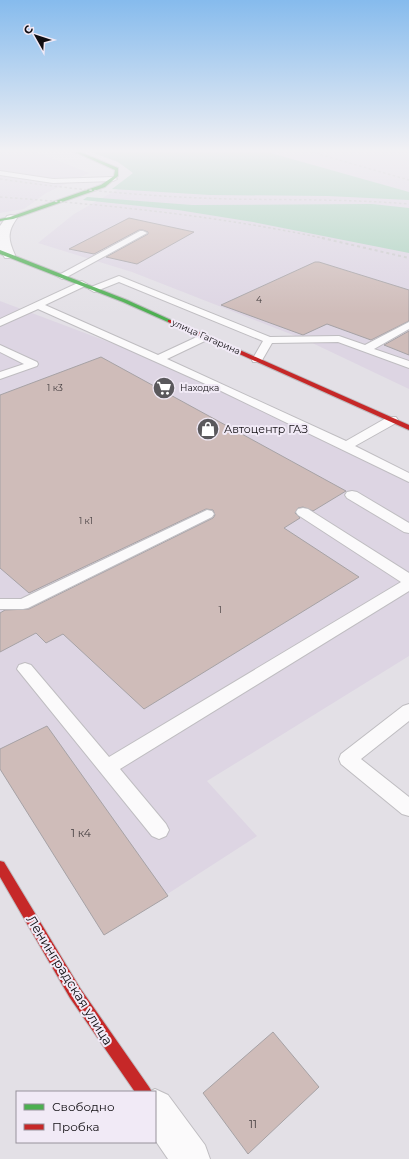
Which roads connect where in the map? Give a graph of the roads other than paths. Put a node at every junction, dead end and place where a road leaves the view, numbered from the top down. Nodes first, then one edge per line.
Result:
1 (44, 206) edge
2 (6, 219) edge
3 (143, 233) dead end
4 (5, 253) edge
5 (62, 276) junction
6 (82, 284) junction
7 (94, 289) junction
8 (37, 305) junction
9 (0, 323) edge
10 (409, 325) edge
11 (205, 337) junction
12 (269, 340) junction
13 (0, 348) edge
14 (366, 349) junction
15 (158, 359) junction
16 (257, 360) junction
17 (409, 365) edge
18 (0, 376) edge
19 (392, 420) junction
20 (409, 428) edge
21 (346, 446) junction
22 (409, 478) edge
23 (352, 496) dead end
24 (303, 512) dead end
25 (207, 514) dead end
26 (409, 529) edge
27 (409, 580) edge
28 (409, 584) edge
29 (0, 604) edge
30 (25, 669) dead end
31 (409, 711) edge
32 (107, 768) junction
33 (409, 808) edge
34 (159, 830) dead end
35 (0, 866) edge
36 (143, 1091) edge
37 (156, 1109) edge
38 (190, 1159) edge

1 - 2 main road
2 - 4 street
3 - 5 lane
4 - 5 main road, улица Гагарина
5 - 6 main road, улица Гагарина
6 - 7 main road, улица Гагарина
6 - 8 lane
7 - 11 main road, улица Гагарина
7 - 12 lane
8 - 9 lane
8 - 15 lane
10 - 14 lane
11 - 15 lane
11 - 16 main road, улица Гагарина
12 - 14 lane
12 - 16 lane
13 - 18 lane
14 - 17 lane
15 - 21 lane
16 - 19 main road, улица Гагарина
19 - 20 main road, улица Гагарина
19 - 21 lane
21 - 22 lane
23 - 26 lane
24 - 27 lane
25 - 29 lane
28 - 32 lane
30 - 32 lane
31 - 33 lane
32 - 34 lane
35 - 36 main road, Ленинградская улица
37 - 38 street

